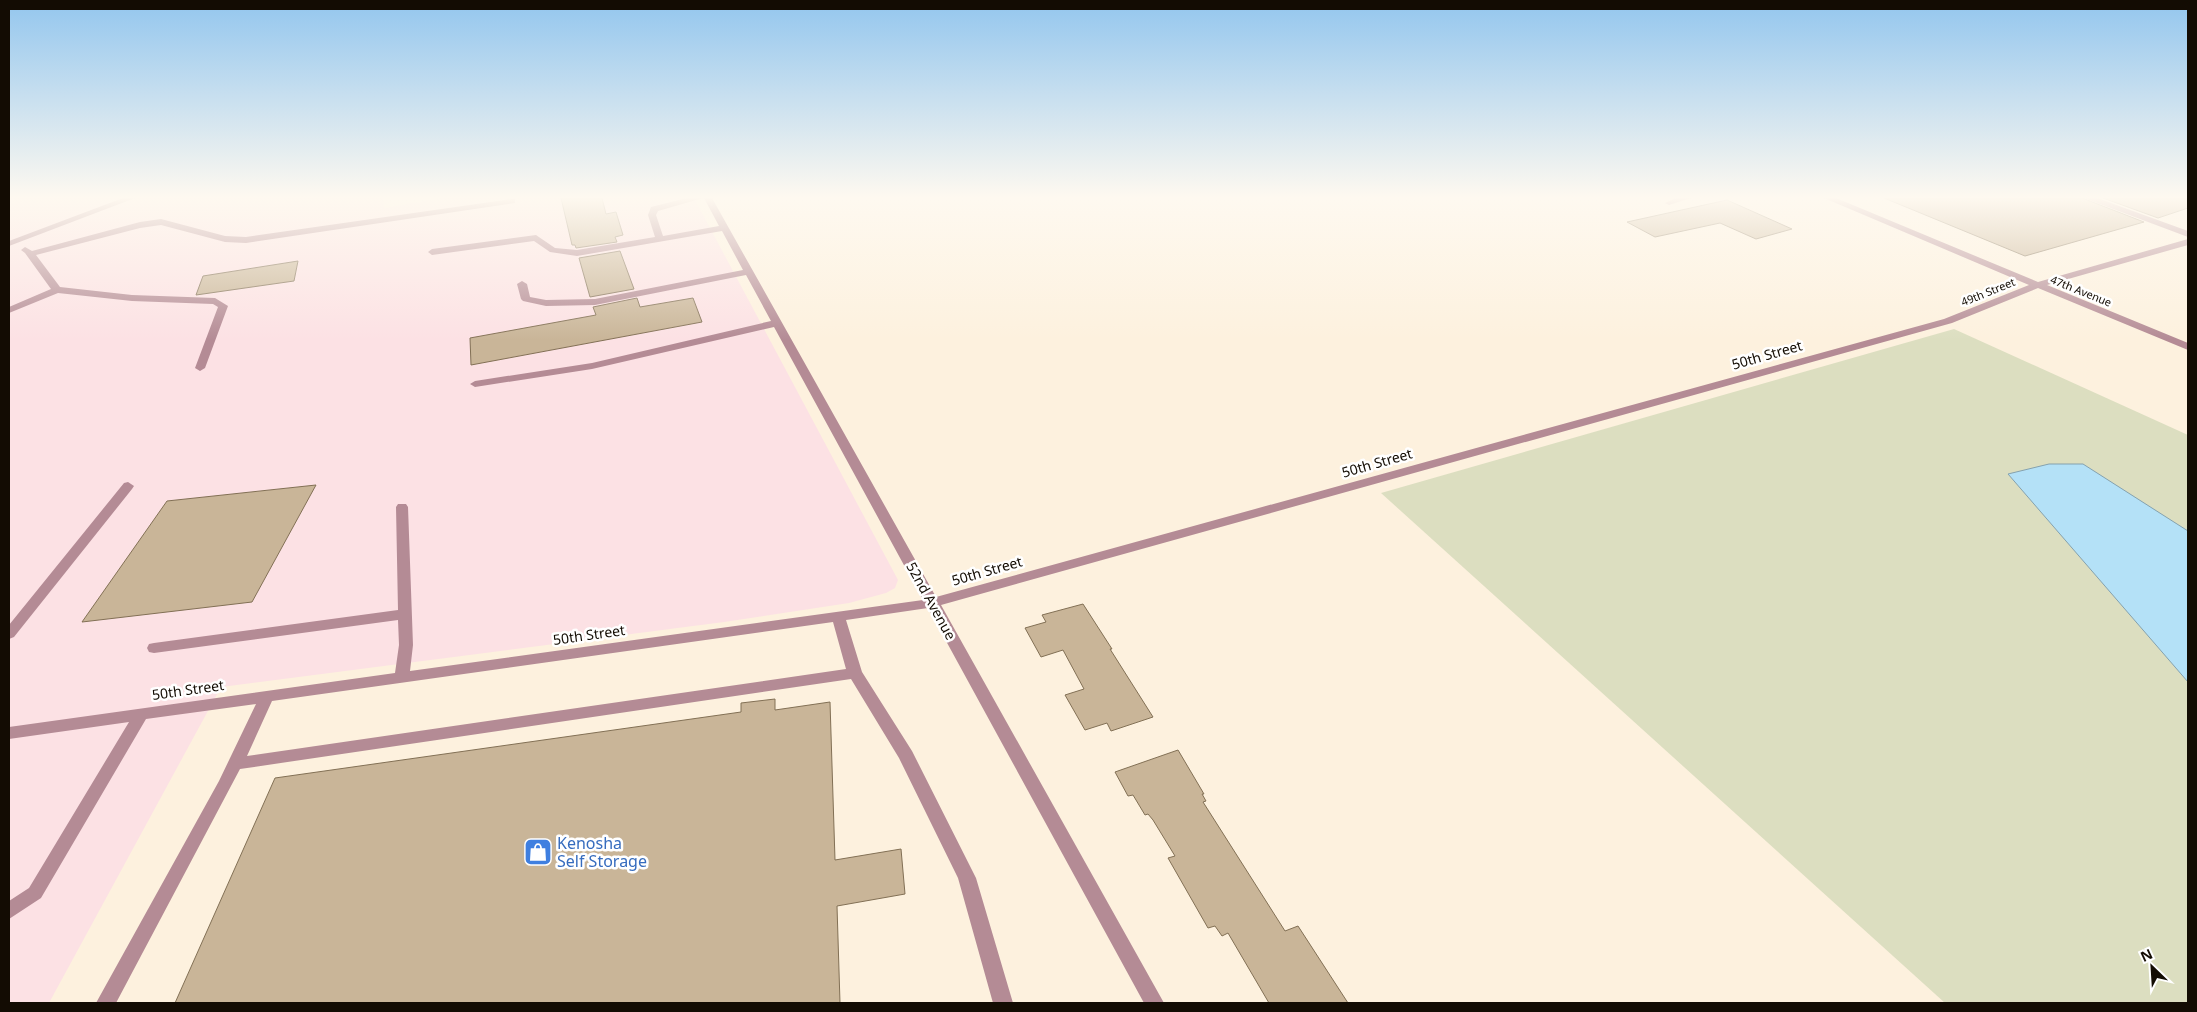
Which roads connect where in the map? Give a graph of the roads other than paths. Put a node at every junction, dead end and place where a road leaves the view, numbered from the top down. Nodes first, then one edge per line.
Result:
1 (12, 245) edge
2 (64, 245) edge
3 (482, 245) edge
4 (546, 245) edge
5 (623, 245) edge
6 (734, 245) edge
7 (1941, 245) edge
8 (2177, 245) edge
9 (432, 252) dead end
10 (31, 254) junction
11 (749, 272) junction
12 (522, 284) dead end
13 (2037, 285) junction
14 (57, 290) junction
15 (9, 310) edge
16 (1948, 321) joint
17 (777, 323) junction
18 (2188, 347) edge
19 (200, 368) dead end
20 (475, 384) dead end
21 (128, 486) dead end
22 (402, 507) dead end
23 (932, 603) junction
24 (405, 614) junction
25 (838, 616) junction
26 (9, 634) edge
27 (154, 648) dead end
28 (855, 672) junction
29 (402, 677) junction
30 (267, 696) junction
31 (142, 713) junction
32 (9, 732) edge
33 (235, 764) junction
34 (9, 911) edge
35 (106, 1003) edge
36 (1003, 1003) edge
37 (1154, 1003) edge

1 - 10 street
2 - 10 street
3 - 9 street
4 - 5 street
6 - 11 street, 52nd Avenue
7 - 13 street, 47th Avenue
8 - 13 street
10 - 14 street
11 - 12 street
11 - 17 street, 52nd Avenue
13 - 16 street, 49th Street
13 - 18 street, 47th Avenue
14 - 15 street
14 - 19 street
16 - 23 street, 50th Street
17 - 20 street
17 - 23 street, 52nd Avenue
21 - 26 street
22 - 24 street
23 - 25 street, 50th Street
23 - 37 street, 52nd Avenue
24 - 27 street
24 - 29 street
25 - 28 street
25 - 29 street, 50th Street
28 - 33 street
28 - 36 street
29 - 30 street, 50th Street
30 - 31 street, 50th Street
30 - 33 street
31 - 32 street, 50th Street
31 - 34 street
33 - 35 street

